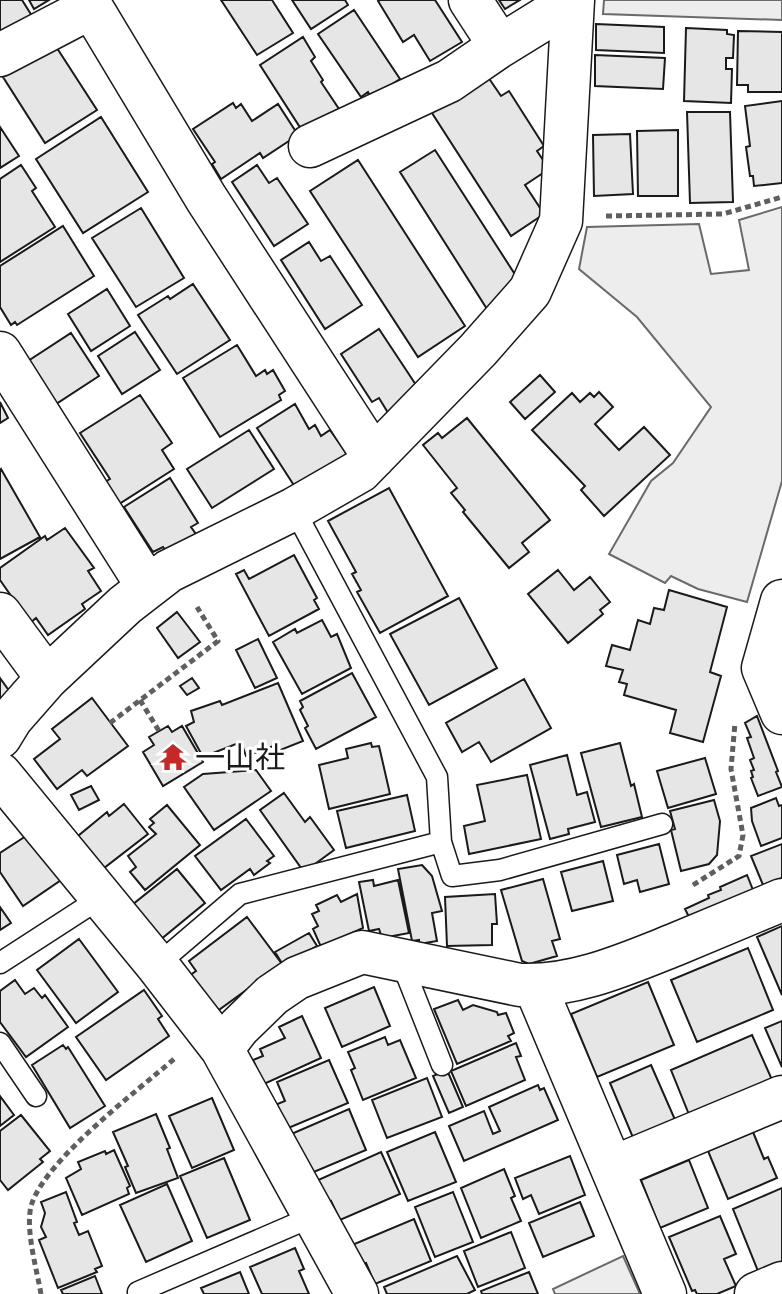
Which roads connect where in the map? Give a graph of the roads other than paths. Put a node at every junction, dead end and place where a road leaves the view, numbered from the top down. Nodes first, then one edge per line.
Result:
1 (470, 0) edge
2 (573, 1) edge
3 (89, 4) edge
4 (500, 46) junction
5 (0, 55) edge
6 (310, 146) dead end
7 (0, 353) edge
8 (374, 457) junction
9 (294, 509) junction
10 (161, 577) junction
11 (782, 601) edge
12 (0, 614) edge
13 (47, 678) junction
14 (781, 708) edge
15 (0, 737) edge
16 (0, 774) edge
17 (662, 824) dead end
18 (441, 842) junction
19 (102, 897) junction
20 (782, 900) edge
21 (401, 960) junction
22 (0, 963) edge
23 (157, 965) junction
24 (535, 986) junction
25 (216, 1040) junction
26 (0, 1043) edge
27 (442, 1065) dead end
28 (36, 1096) dead end
29 (782, 1097) edge
30 (612, 1168) junction
31 (314, 1216) junction
32 (782, 1283) edge
33 (138, 1292) dead end
34 (357, 1294) edge
35 (665, 1294) edge
36 (756, 1294) edge

1 - 4 street
2 - 4 street
2 - 8 street
3 - 5 street
3 - 8 street
4 - 6 street
7 - 10 street
8 - 9 street
9 - 10 street
9 - 18 lane
10 - 13 street
11 - 14 street
12 - 13 street
13 - 15 street
16 - 19 street
17 - 18 lane
18 - 23 lane
19 - 22 lane
19 - 23 street
20 - 24 street
21 - 24 street
21 - 25 street
21 - 27 lane
23 - 25 street
24 - 30 street
25 - 31 street
26 - 28 lane
29 - 30 street
30 - 35 street
31 - 33 lane
31 - 34 street
32 - 36 street

